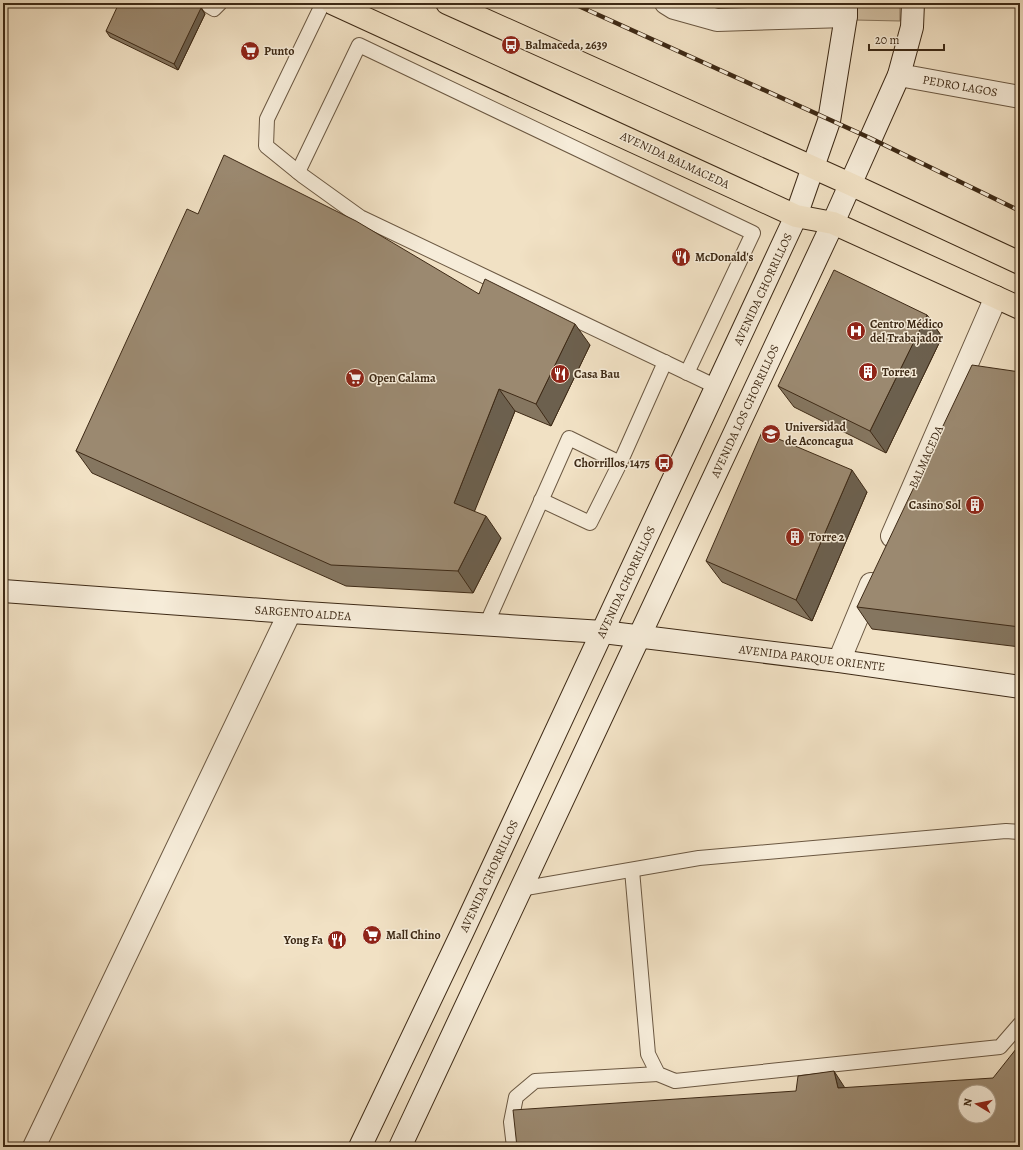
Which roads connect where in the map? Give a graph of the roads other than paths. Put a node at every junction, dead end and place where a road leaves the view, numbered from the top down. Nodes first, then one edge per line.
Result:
1 (323, 3) edge
2 (332, 3) edge
3 (447, 3) edge
4 (666, 3) edge
5 (913, 3) edge
6 (846, 10) edge
7 (899, 75) junction
8 (1020, 97) edge
9 (812, 168) junction
10 (298, 172) junction
11 (850, 184) junction
12 (796, 216) junction
13 (833, 223) junction
14 (1020, 263) edge
15 (996, 297) junction
16 (1020, 308) edge
17 (665, 362) junction
18 (687, 373) junction
19 (717, 387) junction
20 (620, 463) junction
21 (541, 500) junction
22 (3, 591) edge
23 (290, 612) junction
24 (486, 625) junction
25 (603, 632) junction
26 (639, 636) junction
27 (839, 661) junction
28 (1020, 687) edge
29 (1020, 832) edge
30 (632, 870) junction
31 (520, 889) junction
32 (1020, 1024) edge
33 (409, 1044) junction
34 (440, 1060) junction
35 (658, 1074) junction
36 (34, 1147) edge
37 (360, 1147) edge
38 (400, 1147) edge
39 (514, 1147) edge

1 - 10 lane
2 - 12 main road, AVENIDA BALMACEDA
3 - 9 main road
4 - 6 street
5 - 7 street
6 - 9 street, AVENIDA CHORRILLOS
7 - 8 street, PEDRO LAGOS
7 - 11 street
9 - 11 main road
9 - 12 street, AVENIDA CHORRILLOS
10 - 17 lane
10 - 18 lane
11 - 13 street, AVENIDA LOS CHORRILLOS
11 - 14 main road
12 - 13 main road, AVENIDA BALMACEDA
12 - 19 street, AVENIDA CHORRILLOS
13 - 15 main road, AVENIDA BALMACEDA
13 - 26 street, AVENIDA LOS CHORRILLOS
15 - 16 main road, AVENIDA BALMACEDA
15 - 27 street, BALMACEDA
17 - 18 lane
17 - 20 lane
18 - 19 lane
19 - 25 street, AVENIDA CHORRILLOS
20 - 21 lane
20 - 21 lane
21 - 24 lane
22 - 23 street, SARGENTO ALDEA
23 - 24 street, SARGENTO ALDEA
23 - 36 street
24 - 25 street, SARGENTO ALDEA
25 - 26 street, AVENIDA PARQUE ORIENTE
25 - 33 street, AVENIDA CHORRILLOS
26 - 27 street, AVENIDA PARQUE ORIENTE
26 - 31 street
27 - 28 street, AVENIDA PARQUE ORIENTE
29 - 30 lane
30 - 31 lane
30 - 35 lane
31 - 34 street
32 - 35 lane
33 - 34 street
33 - 37 street, AVENIDA CHORRILLOS
34 - 38 street
35 - 39 lane

